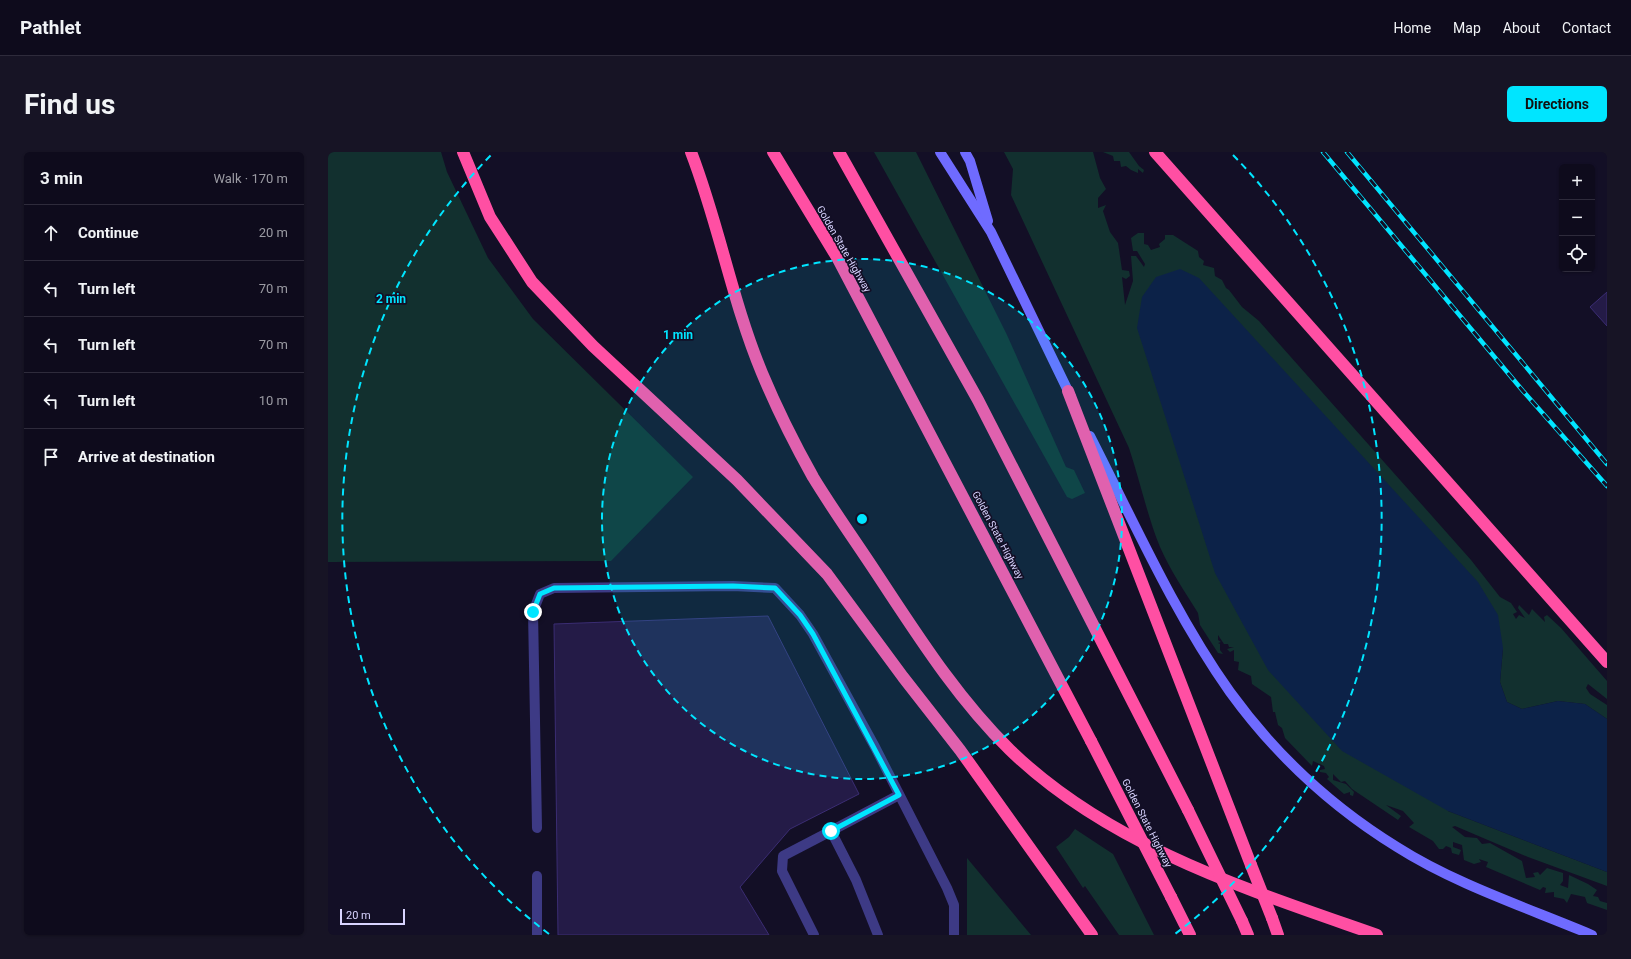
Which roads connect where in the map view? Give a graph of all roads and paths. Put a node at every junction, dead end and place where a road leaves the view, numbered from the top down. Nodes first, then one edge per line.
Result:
1 (464, 152) edge
2 (691, 152) edge
3 (773, 152) edge
4 (839, 152) edge
5 (940, 152) edge
6 (965, 152) edge
7 (1155, 152) edge
8 (992, 232) junction
9 (1068, 391) junction
10 (1607, 662) edge
11 (899, 795) junction
12 (537, 828) dead end
13 (831, 831) junction
14 (537, 876) dead end
15 (537, 935) edge
16 (814, 935) edge
17 (878, 935) edge
18 (954, 935) edge
19 (1092, 935) edge
20 (1190, 935) edge
21 (1248, 935) edge
22 (1278, 935) edge
23 (1377, 935) edge
24 (1592, 935) edge

1 - 19 highway
2 - 23 highway
3 - 20 highway, Golden State Highway, bridge
4 - 21 highway, bridge
5 - 8 main road
6 - 8 main road
7 - 10 highway
8 - 9 main road
9 - 22 highway, bridge
9 - 24 main road
11 - 12 lane
11 - 13 lane
11 - 18 lane
13 - 16 lane
13 - 17 lane
14 - 15 lane

